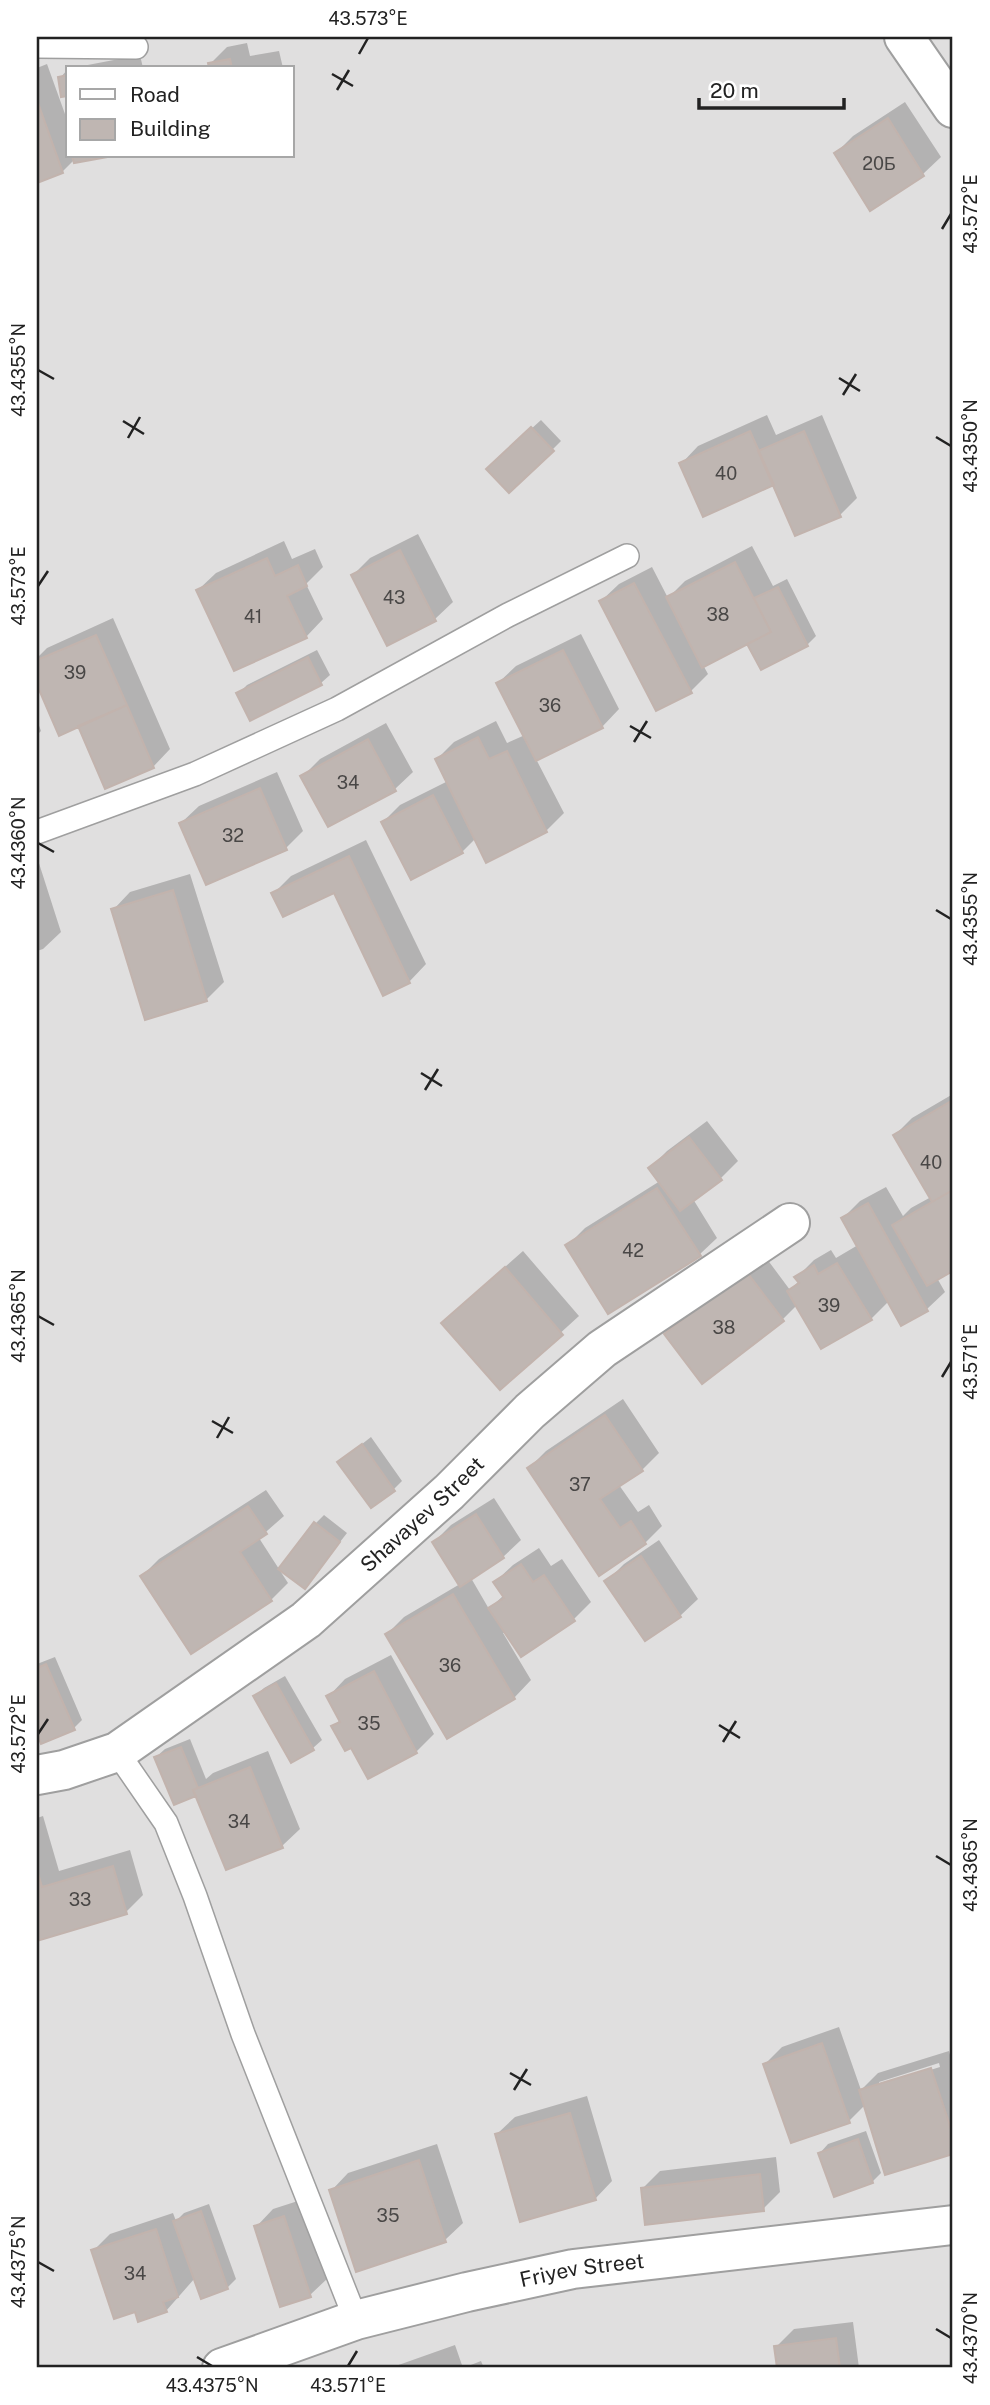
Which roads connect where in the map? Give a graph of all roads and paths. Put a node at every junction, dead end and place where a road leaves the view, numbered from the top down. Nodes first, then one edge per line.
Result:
1 (904, 37) edge
2 (37, 46) edge
3 (136, 47) dead end
4 (953, 108) edge
5 (627, 556) dead end
6 (37, 832) edge
7 (790, 1223) dead end
8 (117, 1752) junction
9 (37, 1775) edge
10 (953, 2225) edge
11 (356, 2320) junction
12 (222, 2368) edge

1 - 4 street
2 - 3 lane
5 - 6 lane
7 - 8 street, Shavayev Street
8 - 9 street, Shavayev Street
8 - 11 lane
10 - 11 street, Friyev Street
11 - 12 street, Friyev Street

